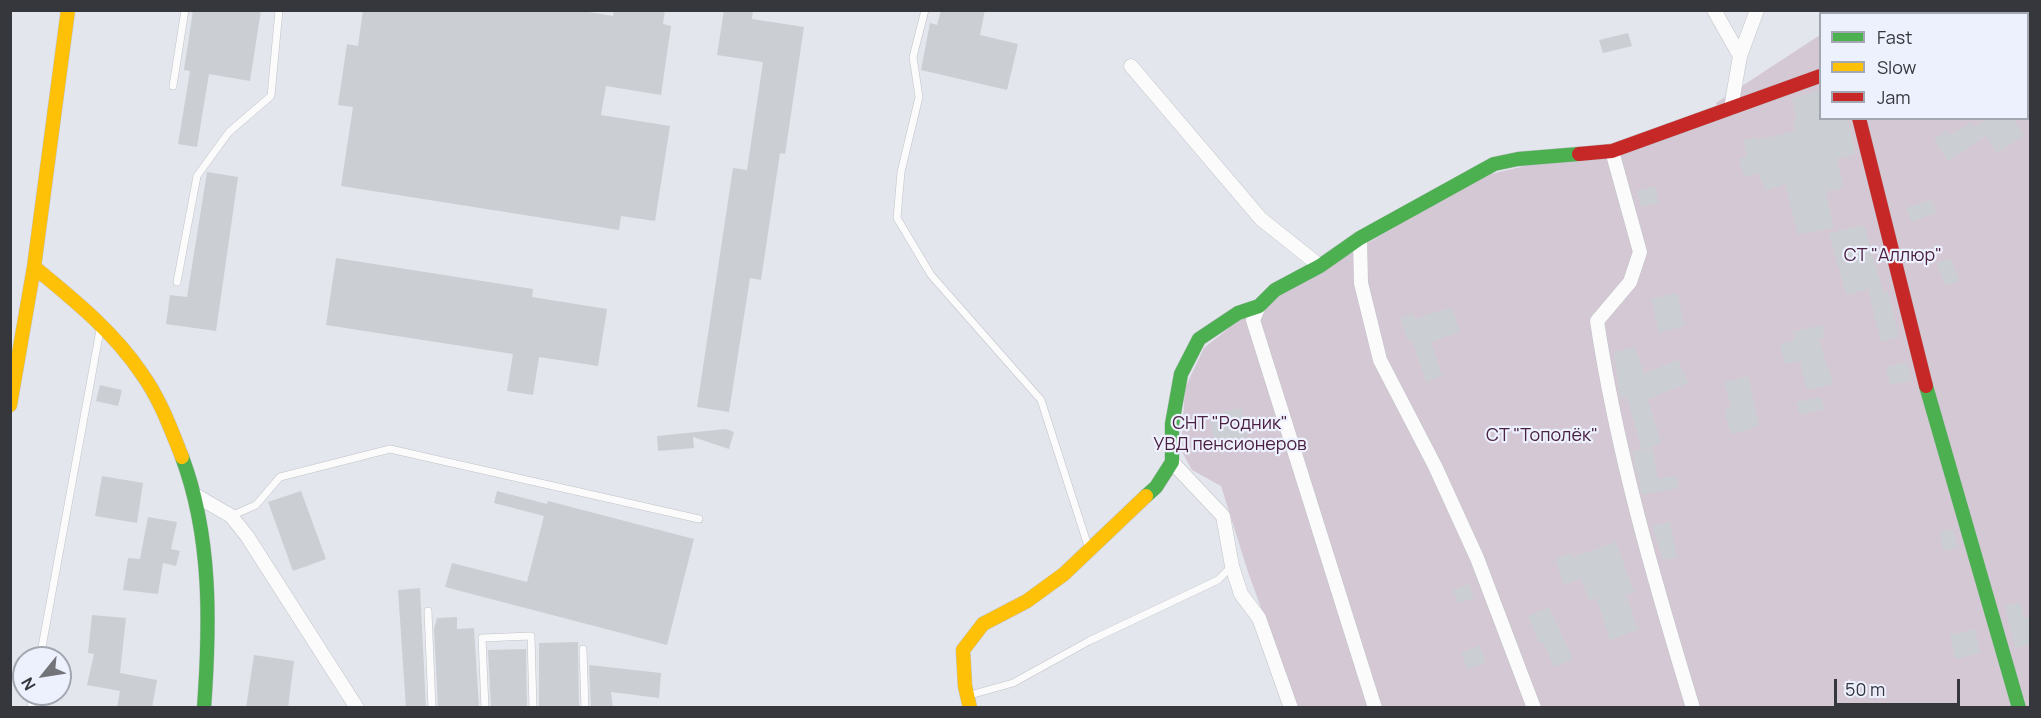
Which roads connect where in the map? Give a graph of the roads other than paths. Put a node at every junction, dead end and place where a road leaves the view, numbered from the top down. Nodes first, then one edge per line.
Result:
1 (68, 10) edge
2 (185, 10) edge
3 (279, 10) edge
4 (926, 10) edge
5 (1714, 10) edge
6 (1757, 10) edge
7 (1740, 56) junction
8 (1131, 66) dead end
9 (1819, 77) edge
10 (173, 86) dead end
11 (1731, 108) junction
12 (1859, 120) edge
13 (1612, 151) junction
14 (1359, 238) junction
15 (1320, 266) junction
16 (34, 267) junction
17 (177, 282) dead end
18 (1259, 306) junction
19 (101, 326) junction
20 (10, 405) edge
21 (1172, 462) junction
22 (195, 495) junction
23 (231, 516) junction
24 (699, 519) dead end
25 (1089, 551) junction
26 (1232, 566) junction
27 (428, 611) dead end
28 (42, 646) edge
29 (583, 649) dead end
30 (968, 701) edge
31 (204, 708) edge
32 (357, 708) edge
33 (432, 708) edge
34 (484, 708) edge
35 (533, 708) edge
36 (585, 708) edge
37 (1292, 708) edge
38 (1375, 708) edge
39 (1534, 708) edge
40 (1693, 708) edge
41 (2019, 708) edge

1 - 16 street
2 - 10 lane
3 - 17 lane
4 - 25 lane
5 - 7 street
6 - 7 street
7 - 11 street
8 - 15 street
9 - 11 street
11 - 13 street
12 - 41 street
13 - 14 street
13 - 40 street
14 - 15 street
14 - 39 street
15 - 18 street
16 - 19 street
16 - 20 street
18 - 21 street
18 - 38 street
19 - 22 street
19 - 28 lane
21 - 25 street
21 - 26 street
22 - 23 street
22 - 31 street
23 - 24 lane
23 - 32 street
25 - 30 street
26 - 30 lane
26 - 37 street
27 - 33 lane
29 - 36 lane
34 - 35 lane

